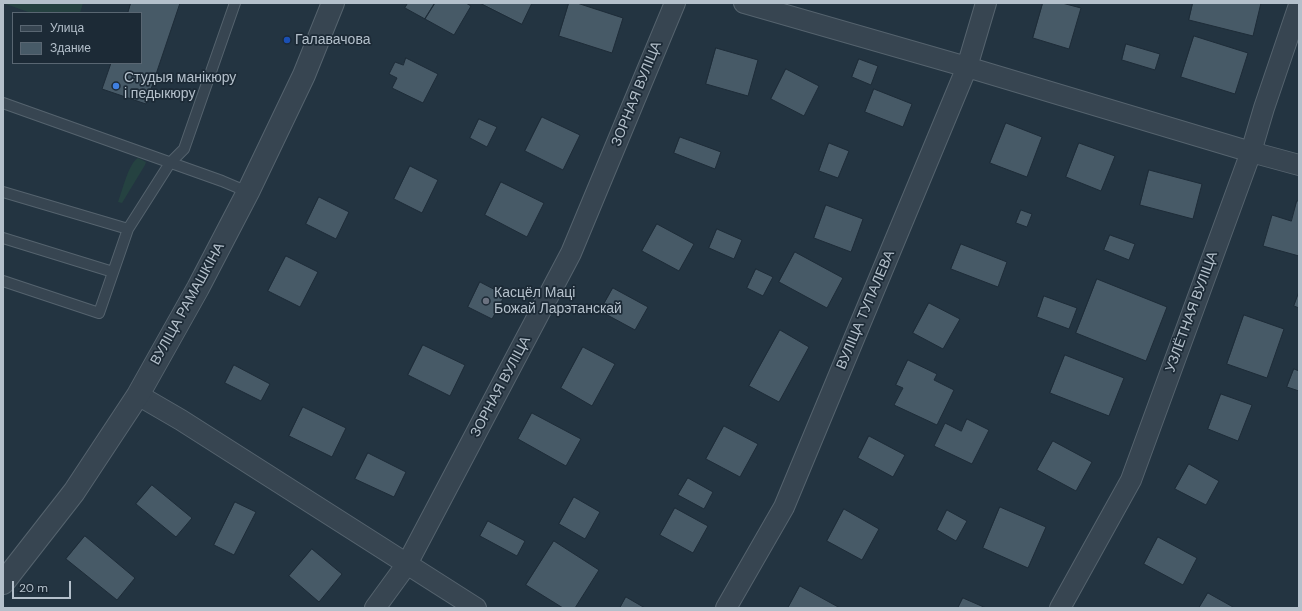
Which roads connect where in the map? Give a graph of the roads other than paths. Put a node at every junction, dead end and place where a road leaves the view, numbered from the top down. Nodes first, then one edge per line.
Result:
1 (235, 3) edge
2 (333, 3) edge
3 (675, 3) edge
4 (744, 3) edge
5 (986, 3) edge
6 (1299, 5) edge
7 (967, 67) junction
8 (3, 103) edge
9 (1251, 152) junction
10 (170, 162) junction
11 (1299, 165) edge
12 (3, 192) edge
13 (248, 192) junction
14 (128, 229) junction
15 (3, 238) edge
16 (113, 272) junction
17 (3, 281) edge
18 (138, 395) junction
19 (407, 564) junction
20 (3, 583) edge
21 (375, 608) edge
22 (476, 608) edge
23 (726, 608) edge
24 (1060, 608) edge

1 - 10 lane
2 - 13 street, ВУЛІЦА РАМАШКІНА
3 - 19 street, ЗОРНАЯ ВУЛІЦА
4 - 7 street
5 - 7 street, ВУЛІЦА ТУПАЛЕВА
6 - 9 street, УЗЛЁТНАЯ ВУЛІЦА
7 - 9 street
7 - 23 street, ВУЛІЦА ТУПАЛЕВА
8 - 10 lane
9 - 11 street
9 - 24 street, УЗЛЁТНАЯ ВУЛІЦА
10 - 13 lane
10 - 14 lane
12 - 14 lane
13 - 18 street, ВУЛІЦА РАМАШКІНА
14 - 16 lane
15 - 16 lane
16 - 17 lane
18 - 19 street
18 - 20 street, ВУЛІЦА РАМАШКІНА
19 - 21 street, ЗОРНАЯ ВУЛІЦА
19 - 22 street

